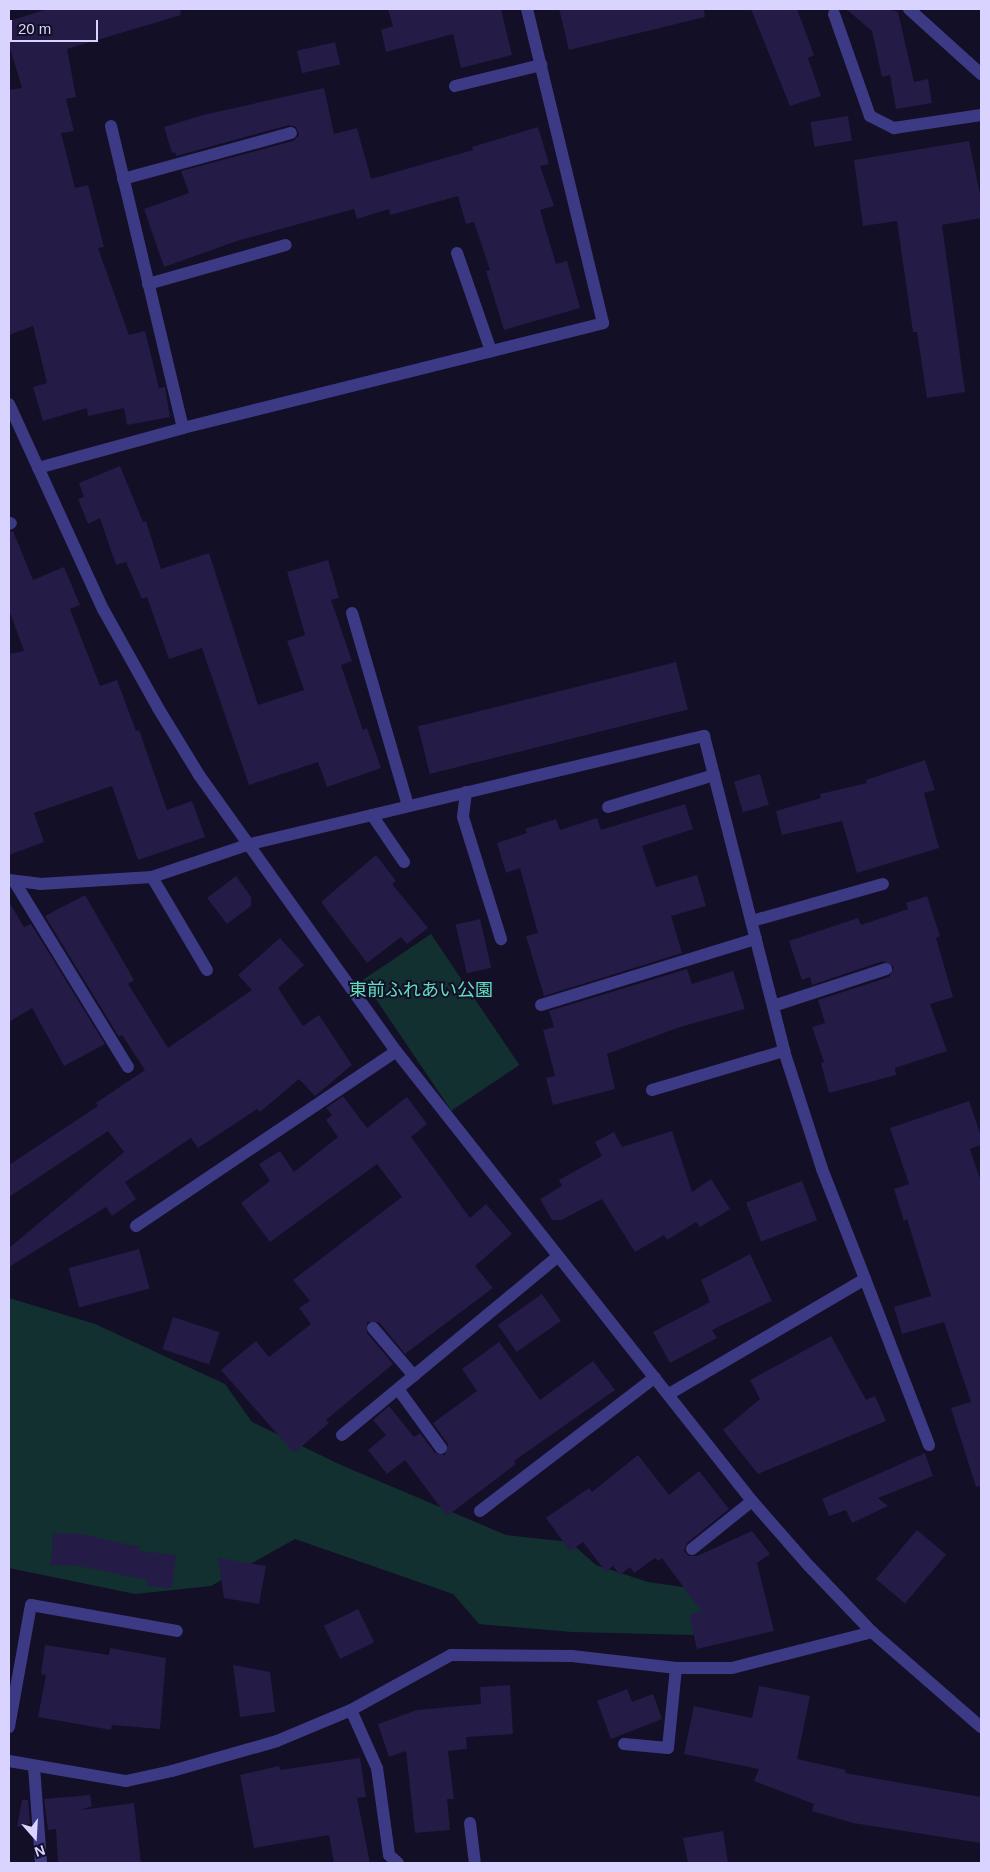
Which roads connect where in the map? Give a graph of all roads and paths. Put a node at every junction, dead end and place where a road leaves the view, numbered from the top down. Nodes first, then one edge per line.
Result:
1 (527, 9) edge
2 (909, 9) edge
3 (834, 14) dead end
4 (541, 65) junction
5 (981, 74) edge
6 (455, 86) dead end
7 (981, 115) edge
8 (111, 126) dead end
9 (291, 133) dead end
10 (124, 179) junction
11 (286, 245) dead end
12 (457, 253) dead end
13 (148, 284) junction
14 (491, 351) junction
15 (9, 404) edge
16 (183, 428) junction
17 (38, 468) junction
18 (352, 613) dead end
19 (714, 775) junction
20 (466, 792) junction
21 (408, 806) junction
22 (608, 807) dead end
23 (372, 815) junction
24 (250, 844) junction
25 (404, 862) dead end
26 (152, 877) junction
27 (12, 880) edge
28 (883, 884) dead end
29 (752, 921) junction
30 (501, 939) dead end
31 (756, 939) junction
32 (886, 968) dead end
33 (207, 970) dead end
34 (541, 1005) dead end
35 (773, 1006) junction
36 (396, 1051) junction
37 (784, 1051) junction
38 (128, 1068) dead end
39 (652, 1090) dead end
40 (136, 1226) dead end
41 (557, 1257) junction
42 (865, 1280) junction
43 (373, 1328) dead end
44 (414, 1376) junction
45 (655, 1377) junction
46 (398, 1389) junction
47 (669, 1394) junction
48 (342, 1436) dead end
49 (929, 1445) dead end
50 (441, 1448) dead end
51 (752, 1501) junction
52 (480, 1511) dead end
53 (692, 1549) dead end
54 (177, 1631) dead end
55 (872, 1632) junction
56 (676, 1668) junction
57 (351, 1710) junction
58 (9, 1727) edge
59 (981, 1727) edge
60 (624, 1744) dead end
61 (9, 1761) edge
62 (34, 1767) junction
63 (470, 1823) dead end
64 (472, 1862) edge
65 (41, 1863) edge
66 (398, 1863) edge

1 - 4 street
2 - 5 street
3 - 7 street
4 - 6 street
4 - 14 street
8 - 10 street
9 - 10 street
10 - 13 street
11 - 13 street
12 - 14 street
13 - 16 street
14 - 16 street
15 - 17 street
16 - 17 street
17 - 24 street
18 - 21 street
19 - 20 street
19 - 22 street
19 - 29 street
20 - 21 street
20 - 30 street
21 - 23 street
23 - 24 street
23 - 25 street
24 - 26 street
24 - 36 street
26 - 27 street
26 - 33 street
27 - 38 street
28 - 29 street
29 - 31 street
31 - 34 street
31 - 35 street
32 - 35 street
35 - 37 street
36 - 40 street
36 - 41 street
37 - 39 street
37 - 42 street
41 - 44 street
41 - 45 street
42 - 47 street
42 - 49 street
43 - 44 street
44 - 46 street
45 - 47 street
45 - 52 street
46 - 48 street
46 - 50 street
47 - 51 street
51 - 53 street
51 - 55 street
54 - 58 street
55 - 56 street
55 - 59 street
56 - 57 street
56 - 60 street
57 - 62 street
57 - 66 street
61 - 62 street
62 - 65 street
63 - 64 street

